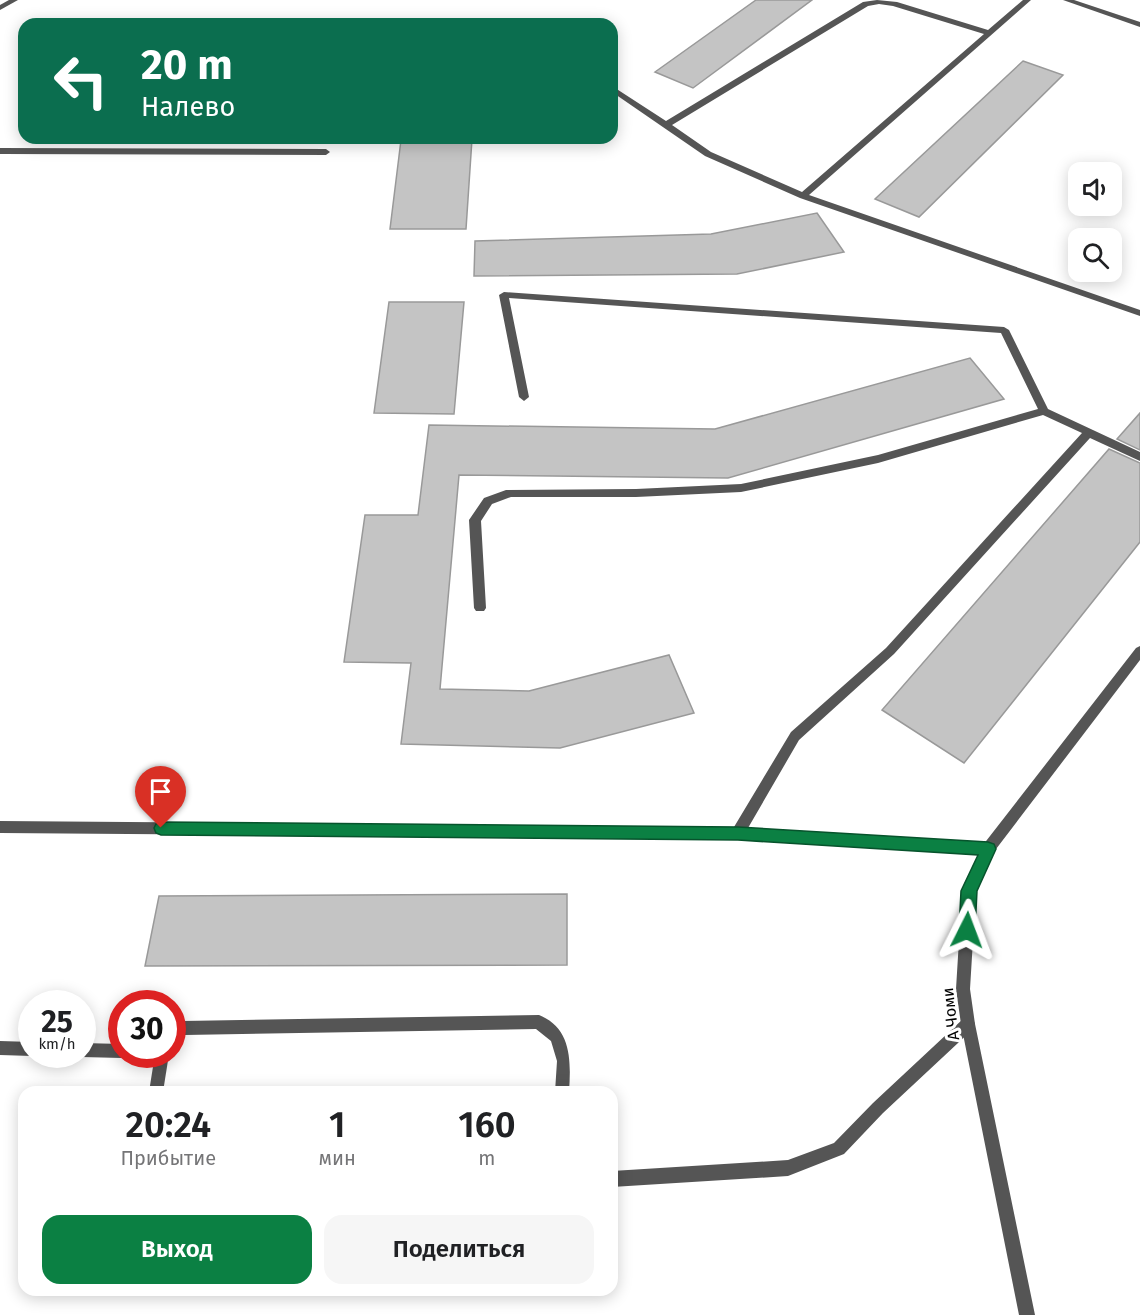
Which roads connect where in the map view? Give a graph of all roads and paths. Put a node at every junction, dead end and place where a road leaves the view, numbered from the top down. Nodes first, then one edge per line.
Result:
1 (14, 0) edge
2 (1028, 0) edge
3 (1067, 0) edge
4 (0, 8) edge
5 (1140, 25) edge
6 (989, 33) junction
7 (618, 92) edge
8 (666, 125) junction
9 (0, 151) edge
10 (326, 152) dead end
11 (803, 196) junction
12 (1140, 312) edge
13 (524, 397) dead end
14 (1044, 411) junction
15 (1089, 432) junction
16 (1140, 457) edge
17 (480, 608) dead end
18 (1140, 651) edge
19 (0, 827) edge
20 (738, 833) junction
21 (988, 849) junction
22 (968, 1024) junction
23 (186, 1028) edge
24 (0, 1048) edge
25 (18, 1049) edge
26 (160, 1068) edge
27 (157, 1086) edge
28 (562, 1086) edge
29 (618, 1179) edge
30 (1027, 1315) edge

1 - 4 street
2 - 6 street
3 - 5 street
6 - 8 street
6 - 11 street
7 - 8 street
8 - 11 street
9 - 10 street
11 - 12 street
13 - 14 street
14 - 15 street
14 - 17 street
15 - 16 street
15 - 20 street
18 - 21 street, А Чоми
19 - 20 street
20 - 21 street
21 - 22 street, А Чоми
22 - 29 street
22 - 30 street, А Чоми
23 - 28 street
24 - 25 street
26 - 27 street

